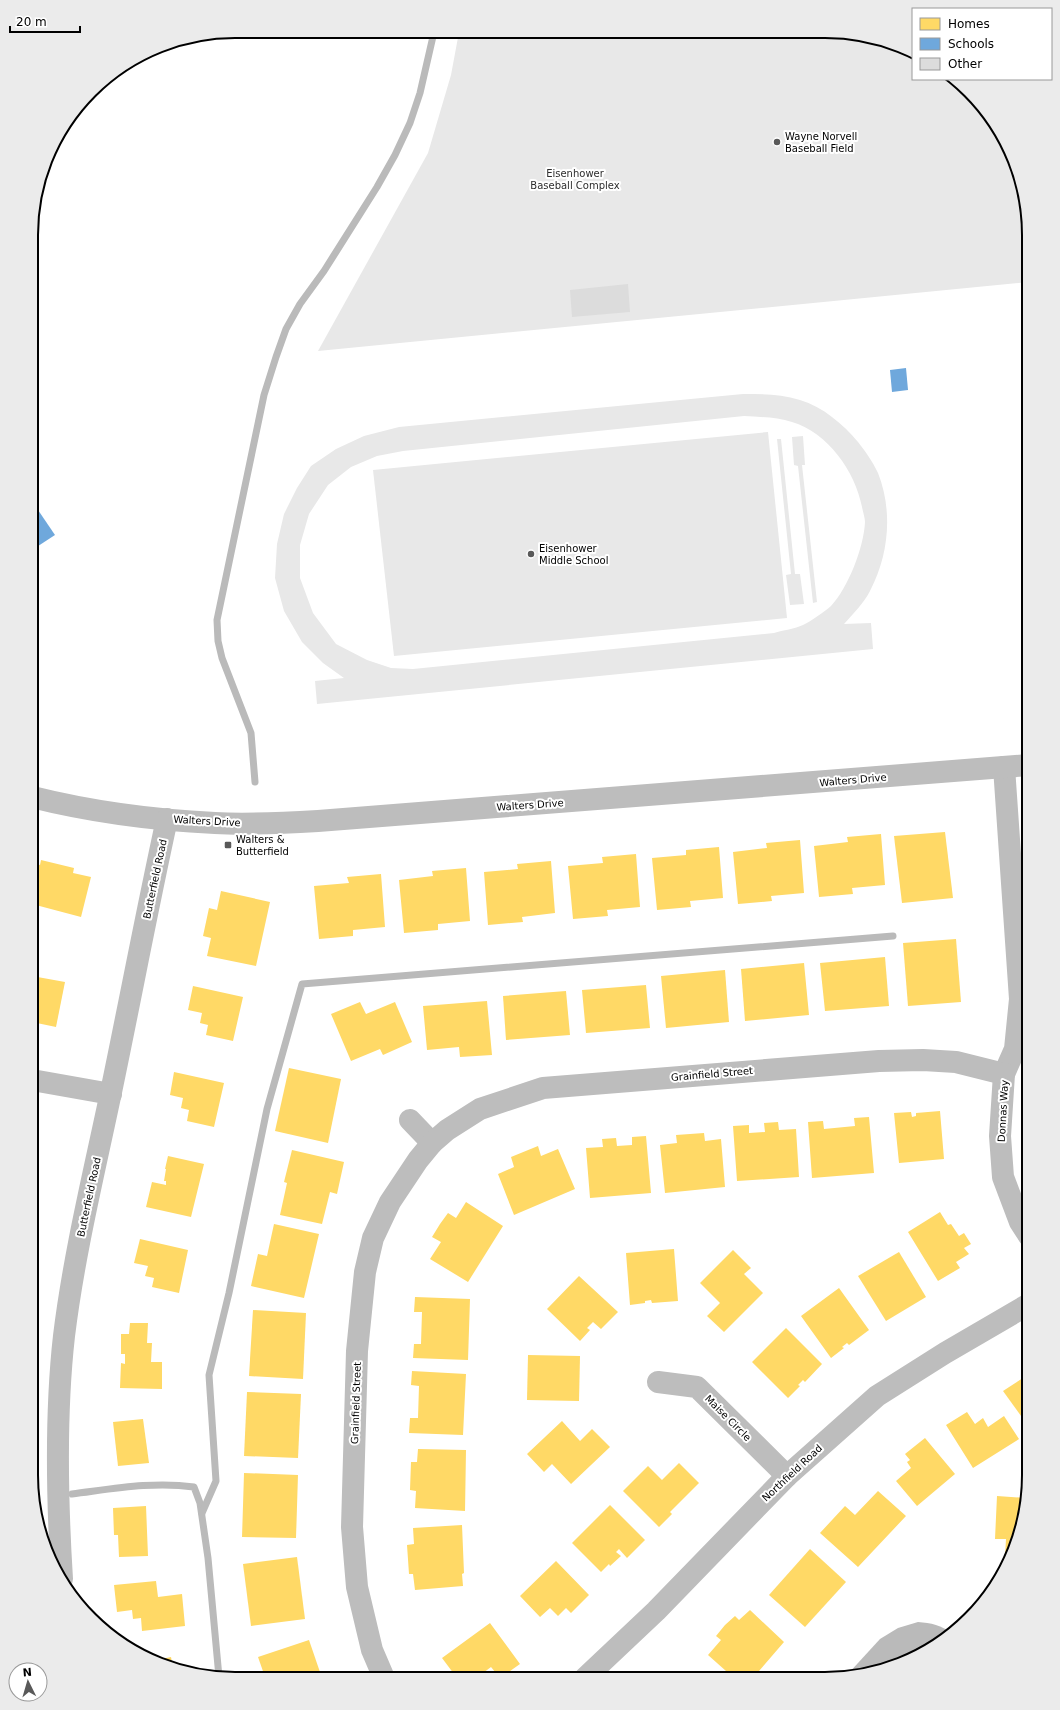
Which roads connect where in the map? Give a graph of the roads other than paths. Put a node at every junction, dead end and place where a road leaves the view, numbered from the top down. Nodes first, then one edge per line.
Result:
1 (1022, 766) edge
2 (1004, 767) junction
3 (38, 798) edge
4 (167, 819) junction
5 (1004, 1074) junction
6 (38, 1081) edge
7 (111, 1094) junction
8 (410, 1120) dead end
9 (432, 1143) junction
10 (1022, 1225) edge
11 (1022, 1308) edge
12 (658, 1382) dead end
13 (787, 1476) junction
14 (49, 1524) edge
15 (58, 1562) edge
16 (381, 1672) edge
17 (591, 1672) edge

1 - 2 street, Walters Drive
2 - 4 street, Walters Drive
2 - 5 street, Donnas Way
3 - 4 street, Walters Drive
4 - 7 street, Butterfield Road
5 - 9 street, Grainfield Street
5 - 10 street, Donnas Way
6 - 7 street
7 - 14 street, Butterfield Road
8 - 9 street
9 - 16 street, Grainfield Street
11 - 13 street, Northfield Road
12 - 13 street, Maise Circle
13 - 17 street, Northfield Road
14 - 15 street, Butterfield Road

